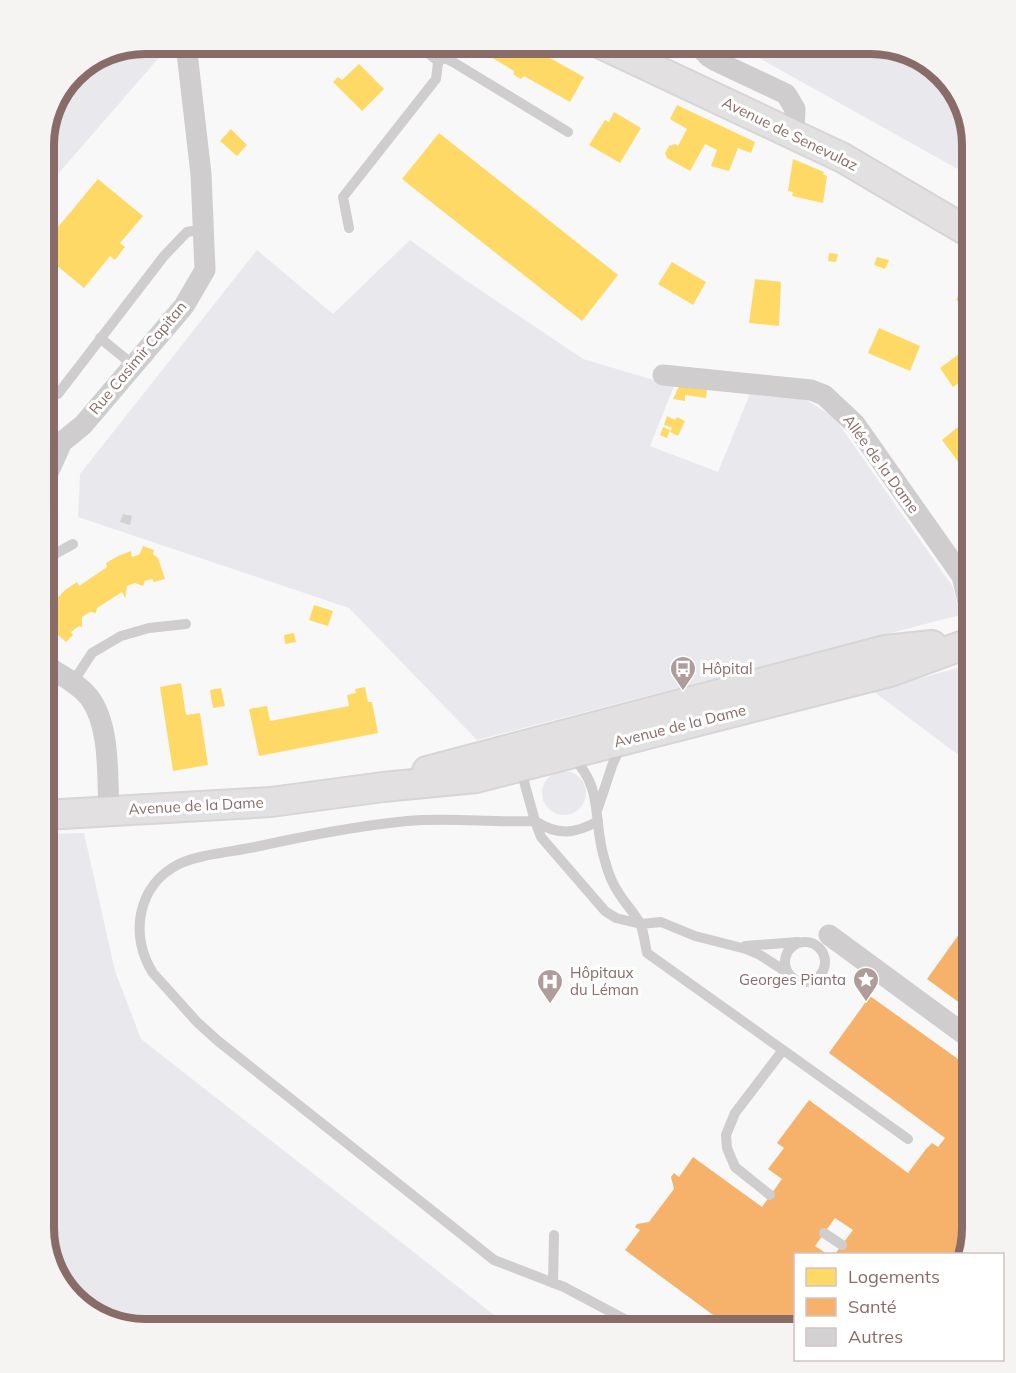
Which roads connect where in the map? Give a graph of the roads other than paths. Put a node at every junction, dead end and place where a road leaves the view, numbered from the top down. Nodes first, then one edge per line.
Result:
1 (187, 54) edge
2 (433, 54) edge
3 (440, 54) edge
4 (621, 54) edge
5 (706, 54) edge
6 (568, 132) dead end
7 (794, 134) junction
8 (349, 228) dead end
9 (962, 228) edge
10 (204, 229) junction
11 (100, 338) junction
12 (132, 364) junction
13 (663, 375) dead end
14 (58, 394) dead end
15 (54, 439) edge
16 (73, 544) dead end
17 (54, 554) edge
18 (962, 576) edge
19 (186, 624) dead end
20 (962, 642) edge
21 (962, 645) edge
22 (54, 670) edge
23 (73, 682) junction
24 (624, 740) junction
25 (560, 746) junction
26 (517, 757) junction
27 (597, 808) junction
28 (109, 812) junction
29 (54, 815) edge
30 (535, 821) junction
31 (598, 821) junction
32 (641, 924) junction
33 (829, 935) dead end
34 (800, 942) junction
35 (738, 947) junction
36 (788, 973) junction
37 (962, 1033) edge
38 (783, 1050) junction
39 (908, 1139) dead end
40 (770, 1195) dead end
41 (824, 1233) dead end
42 (554, 1235) dead end
43 (842, 1245) dead end
44 (553, 1283) junction
45 (624, 1319) edge

1 - 10 street, Rue Casimir Capitan
2 - 8 lane
3 - 6 lane
4 - 7 main road, Avenue de Senevulaz
5 - 7 street
7 - 9 main road, Avenue de Senevulaz
10 - 11 lane
10 - 12 street, Rue Casimir Capitan
11 - 12 lane
11 - 14 lane
12 - 15 street, Rue Casimir Capitan
13 - 18 street, Allée de la Dame
16 - 17 lane
19 - 23 lane
20 - 25 main road, Avenue de la Dame
21 - 24 main road, Avenue de la Dame
22 - 23 street
23 - 28 street
24 - 25 main road, Avenue de la Dame
24 - 27 lane
25 - 26 main road, Avenue de la Dame
25 - 27 lane
26 - 28 main road, Avenue de la Dame
26 - 30 lane
27 - 31 lane
28 - 29 main road, Avenue de la Dame
30 - 31 lane
30 - 32 lane
30 - 44 lane
31 - 32 lane
32 - 35 lane
32 - 38 lane
33 - 37 street
34 - 35 lane
34 - 36 lane
34 - 36 lane
35 - 36 lane
38 - 39 lane
38 - 40 lane
41 - 43 lane
42 - 44 lane
44 - 45 lane

